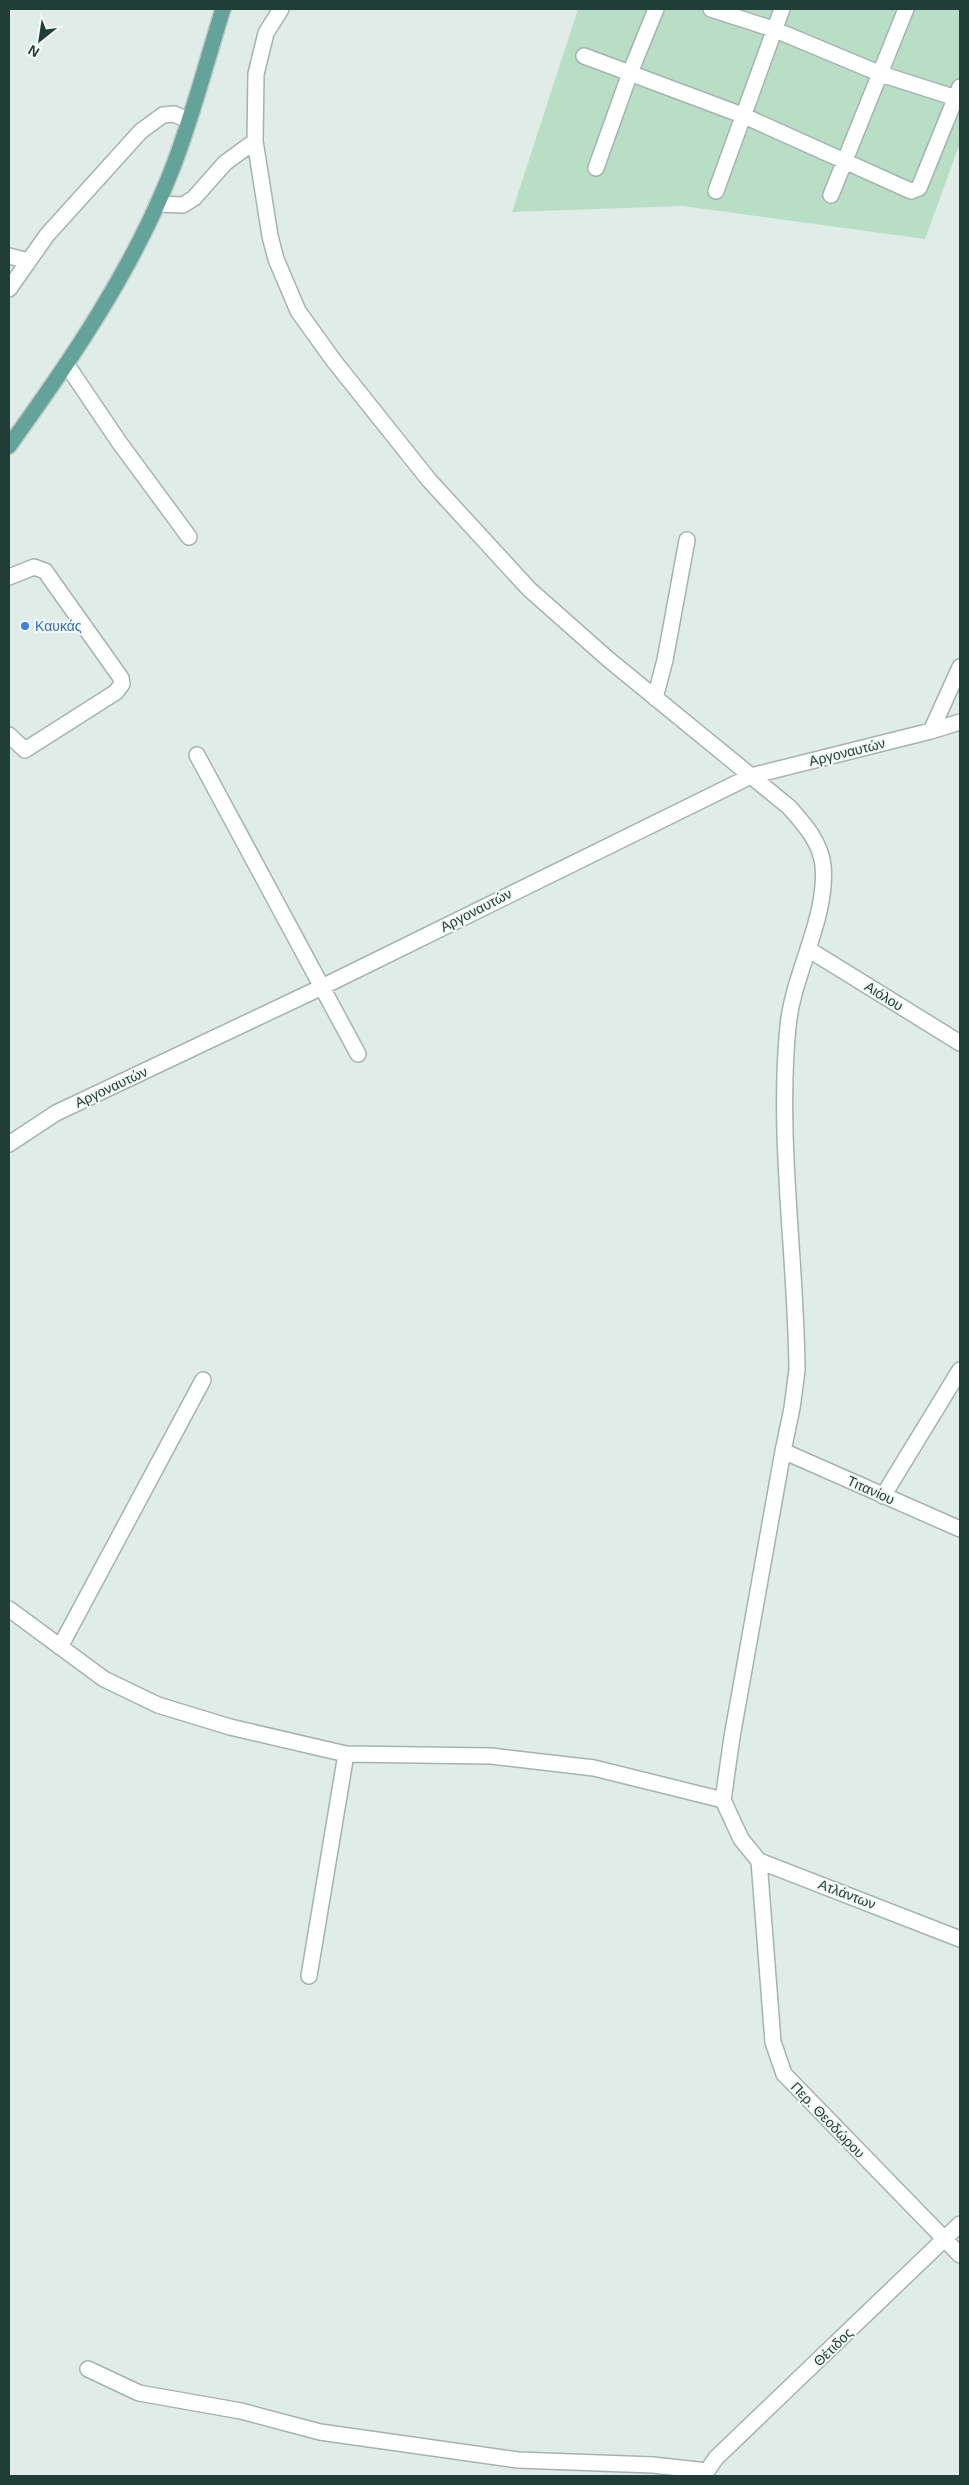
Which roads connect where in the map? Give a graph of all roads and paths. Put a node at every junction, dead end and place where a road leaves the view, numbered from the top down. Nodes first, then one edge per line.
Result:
1 (223, 9) edge
2 (280, 9) edge
3 (656, 9) edge
4 (711, 9) edge
5 (782, 9) edge
6 (906, 9) edge
7 (774, 29) junction
8 (584, 56) dead end
9 (630, 73) junction
10 (881, 74) junction
11 (958, 93) edge
12 (742, 116) junction
13 (188, 120) junction
14 (255, 141) junction
15 (845, 161) junction
16 (596, 168) dead end
17 (716, 191) dead end
18 (831, 196) dead end
19 (157, 204) junction
20 (9, 256) edge
21 (28, 261) junction
22 (9, 289) edge
23 (67, 364) junction
24 (9, 446) edge
25 (188, 537) dead end
26 (688, 540) dead end
27 (9, 577) edge
28 (960, 667) edge
29 (655, 698) junction
30 (960, 722) edge
31 (931, 731) junction
32 (9, 735) edge
33 (197, 755) dead end
34 (751, 776) junction
35 (808, 949) junction
36 (322, 987) junction
37 (960, 1043) edge
38 (358, 1054) dead end
39 (9, 1144) edge
40 (960, 1370) edge
41 (202, 1380) dead end
42 (783, 1451) junction
43 (883, 1496) junction
44 (960, 1529) edge
45 (9, 1609) edge
46 (60, 1648) junction
47 (346, 1754) junction
48 (723, 1800) junction
49 (759, 1861) junction
50 (960, 1939) edge
51 (309, 1976) dead end
52 (960, 2224) edge
53 (944, 2239) junction
54 (960, 2255) edge
55 (88, 2369) dead end
56 (708, 2474) edge

1 - 13 main road
2 - 14 street
3 - 9 street
4 - 7 street
5 - 7 street
6 - 10 street
7 - 10 street
7 - 12 street
8 - 9 street
9 - 12 street
9 - 16 street
10 - 11 street
10 - 15 street
11 - 15 street
12 - 15 street
12 - 17 street
13 - 19 main road
13 - 21 street
14 - 19 street
14 - 29 street
15 - 18 street
19 - 23 main road
20 - 21 street
21 - 22 street
23 - 24 main road
23 - 25 street
26 - 29 street
27 - 32 street
28 - 31 street
29 - 34 street
30 - 31 street, Αργοναυτών
31 - 34 street, Αργοναυτών
33 - 36 street
34 - 35 street
34 - 36 street, Αργοναυτών
35 - 37 street, Αιόλου
35 - 42 street
36 - 38 street
36 - 39 street, Αργοναυτών
40 - 43 street
41 - 46 street
42 - 43 street, Τιτανίου
42 - 48 street
43 - 44 street, Τιτανίου
45 - 46 street
46 - 47 street
47 - 48 street
47 - 51 street
48 - 49 street, Ατλάντων
49 - 50 street, Ατλάντων
49 - 53 street, Περ. Θεοδώρου
52 - 53 street, Θέτιδος
53 - 54 street, Περ. Θεοδώρου
53 - 56 street, Θέτιδος
55 - 56 street

